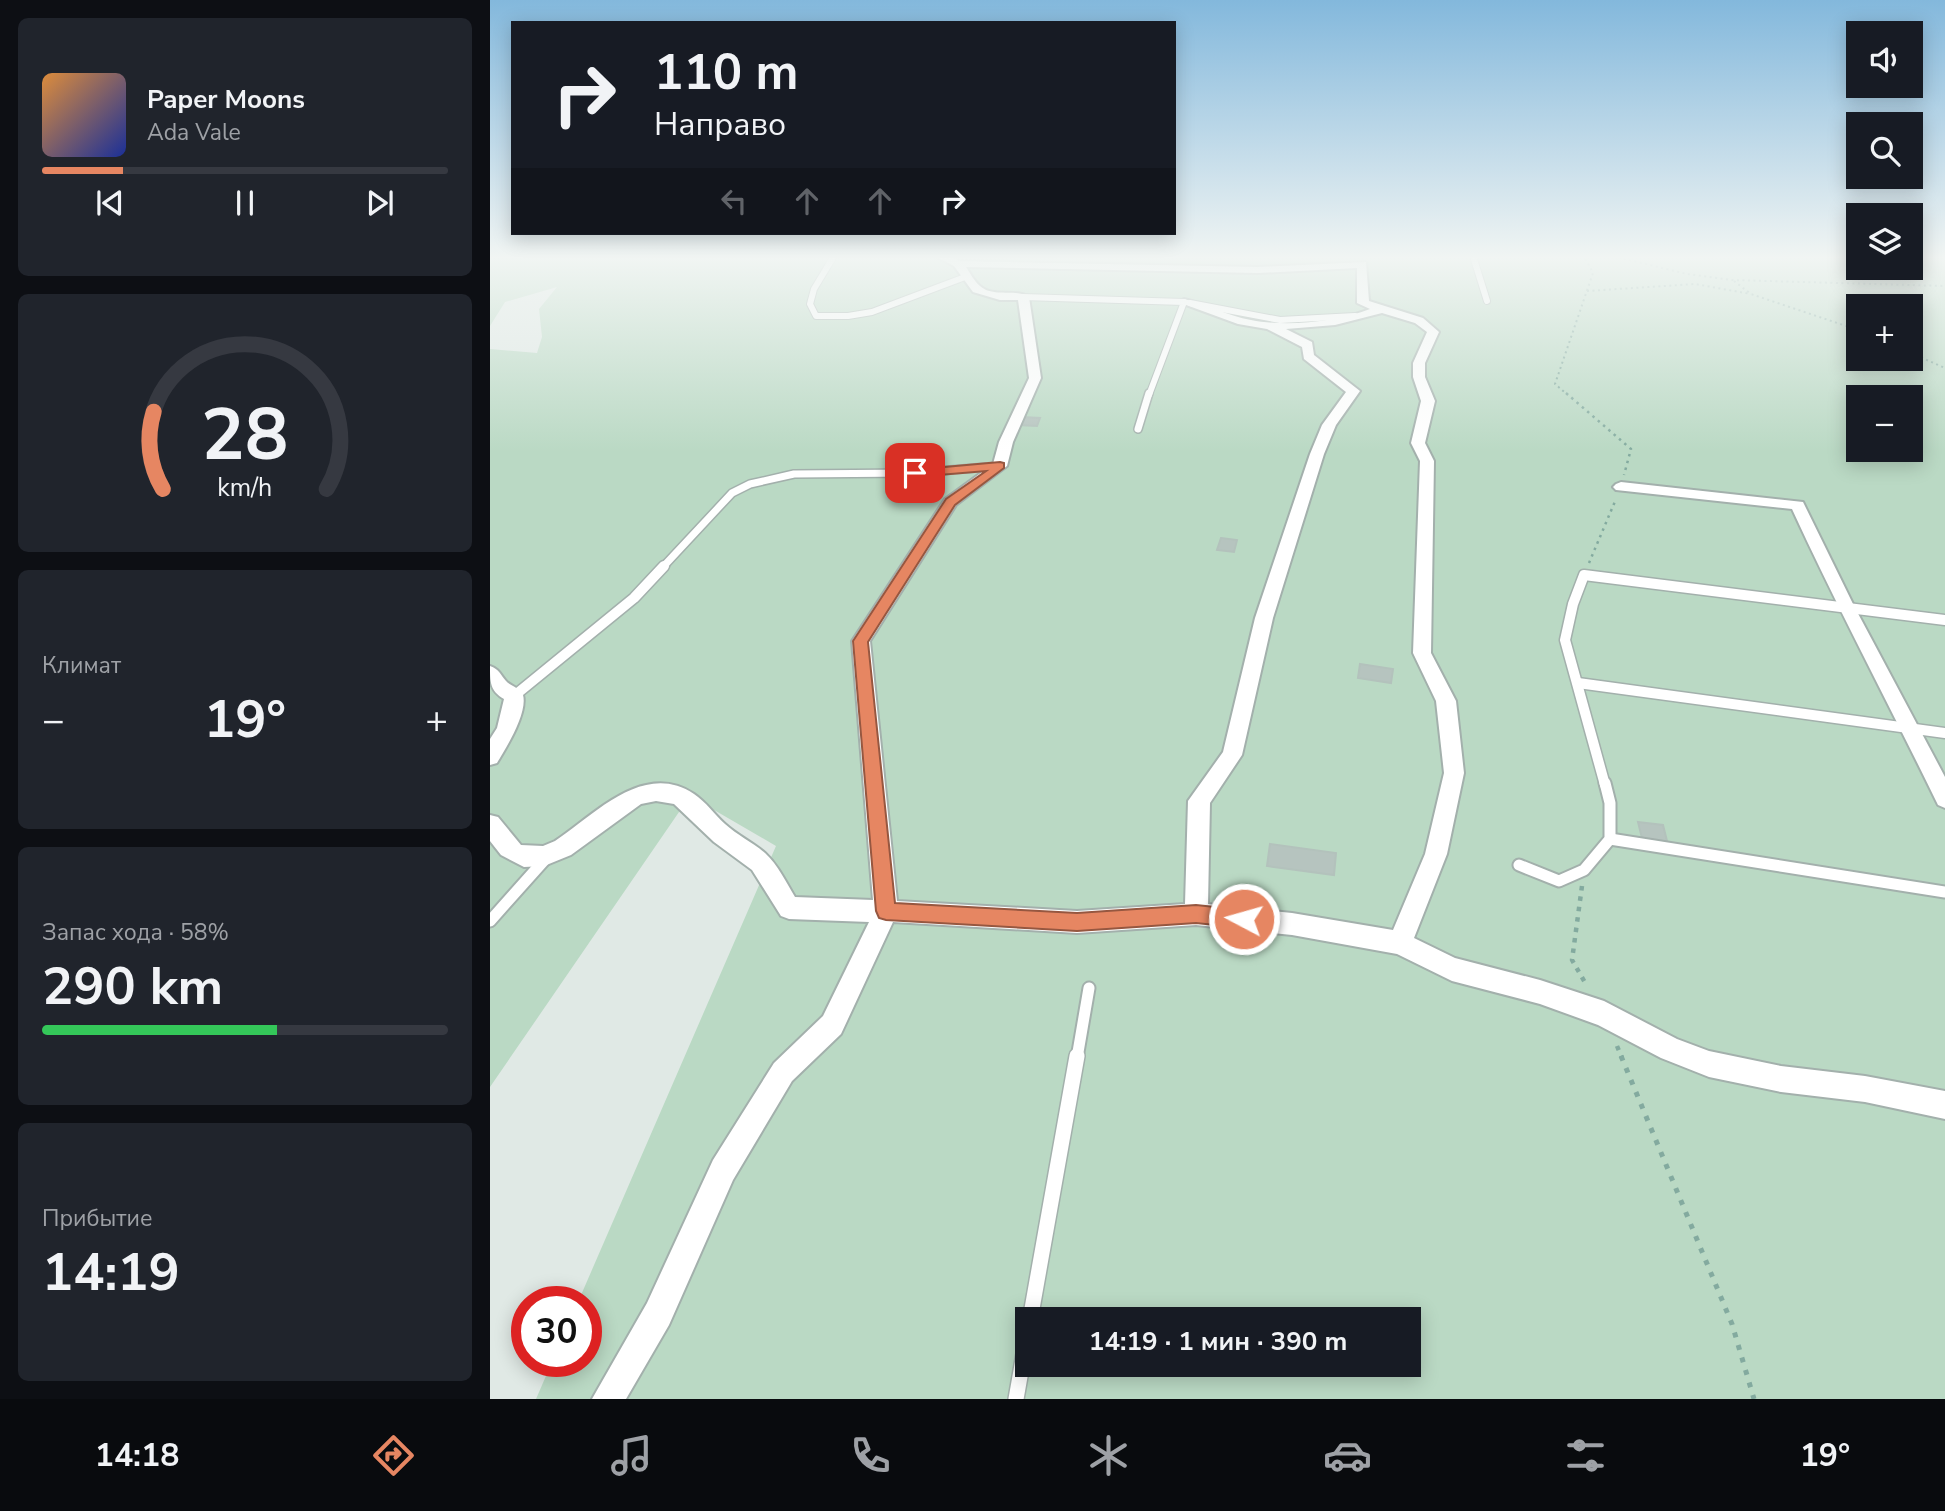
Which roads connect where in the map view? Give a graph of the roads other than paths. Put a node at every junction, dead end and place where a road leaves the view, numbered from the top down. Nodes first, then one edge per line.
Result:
1 (1027, 321) edge
2 (1177, 321) edge
3 (1244, 321) edge
4 (1317, 321) edge
5 (1421, 321) edge
6 (1270, 326) junction
7 (1138, 429) dead end
8 (1000, 466) junction
9 (1621, 487) road end
10 (1845, 606) junction
11 (1945, 620) edge
12 (490, 673) edge
13 (1578, 683) junction
14 (514, 696) junction
15 (1911, 728) junction
16 (1945, 733) edge
17 (490, 758) edge
18 (1945, 799) edge
19 (490, 824) edge
20 (1610, 839) junction
21 (551, 854) junction
22 (1519, 865) dead end
23 (1945, 892) edge
24 (886, 911) junction
25 (1196, 914) junction
26 (490, 921) edge
27 (1400, 943) junction
28 (1089, 988) dead end
29 (1945, 1105) edge
30 (1032, 1307) edge
31 (1020, 1377) edge
32 (608, 1399) edge
33 (1016, 1399) edge

1 - 8 street
2 - 7 lane
3 - 6 street
4 - 6 street
5 - 27 street
6 - 25 street
8 - 14 lane
8 - 24 street
9 - 10 street
10 - 11 lane
10 - 13 lane
10 - 15 street
12 - 14 street
13 - 15 lane
13 - 20 lane
14 - 17 street
15 - 16 lane
15 - 18 street
19 - 21 street
20 - 22 lane
20 - 23 lane
21 - 24 street
21 - 26 lane
24 - 25 street
24 - 32 street
25 - 27 street
27 - 29 street
28 - 30 lane
31 - 33 lane

